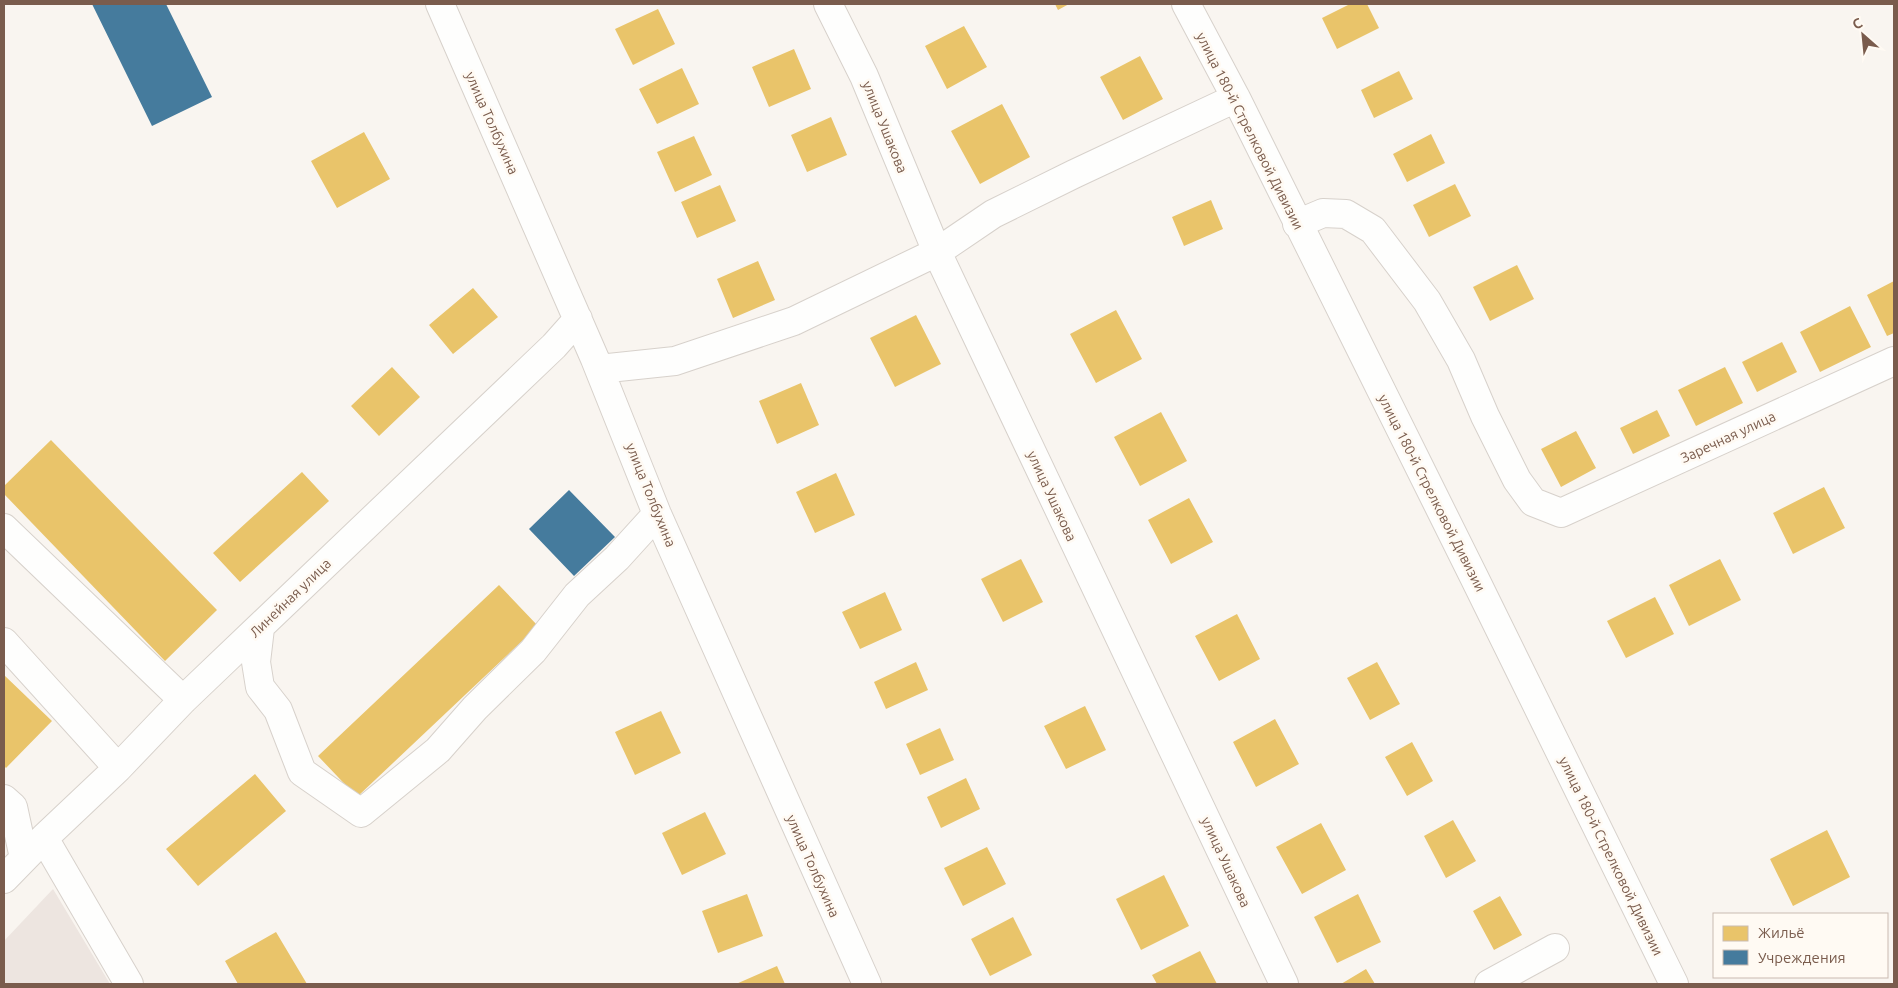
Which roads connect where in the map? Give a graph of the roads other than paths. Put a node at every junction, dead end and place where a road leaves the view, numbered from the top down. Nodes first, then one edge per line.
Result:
1 (440, 4) edge
2 (828, 4) edge
3 (1186, 4) edge
4 (1236, 98) junction
5 (1297, 224) junction
6 (937, 252) junction
7 (578, 319) junction
8 (1894, 361) edge
9 (599, 369) junction
10 (657, 514) junction
11 (4, 528) edge
12 (260, 628) junction
13 (4, 642) edge
14 (183, 700) junction
15 (118, 768) junction
16 (4, 799) edge
17 (44, 838) junction
18 (24, 858) junction
19 (4, 879) edge
20 (1555, 948) dead end
21 (129, 984) edge
22 (867, 984) edge
23 (1284, 984) edge
24 (1489, 984) edge
25 (1674, 984) edge

1 - 7 street, улица Толбухина
2 - 6 street, улица Ушакова
3 - 4 street, улица 180-й Стрелковой Дивизии
4 - 5 street, улица 180-й Стрелковой Дивизии
4 - 6 street
5 - 8 street, Заречная улица
5 - 25 street, улица 180-й Стрелковой Дивизии
6 - 9 street
6 - 23 street, улица Ушакова
7 - 9 street, улица Толбухина
7 - 12 street, Линейная улица
9 - 10 street, улица Толбухина
10 - 12 street
10 - 22 street, улица Толбухина
11 - 14 street
12 - 14 street, Линейная улица
13 - 15 street
14 - 15 street, Линейная улица
15 - 17 street, Линейная улица
16 - 18 street
17 - 18 street, Линейная улица
17 - 21 street
18 - 19 street, Линейная улица
20 - 24 street

